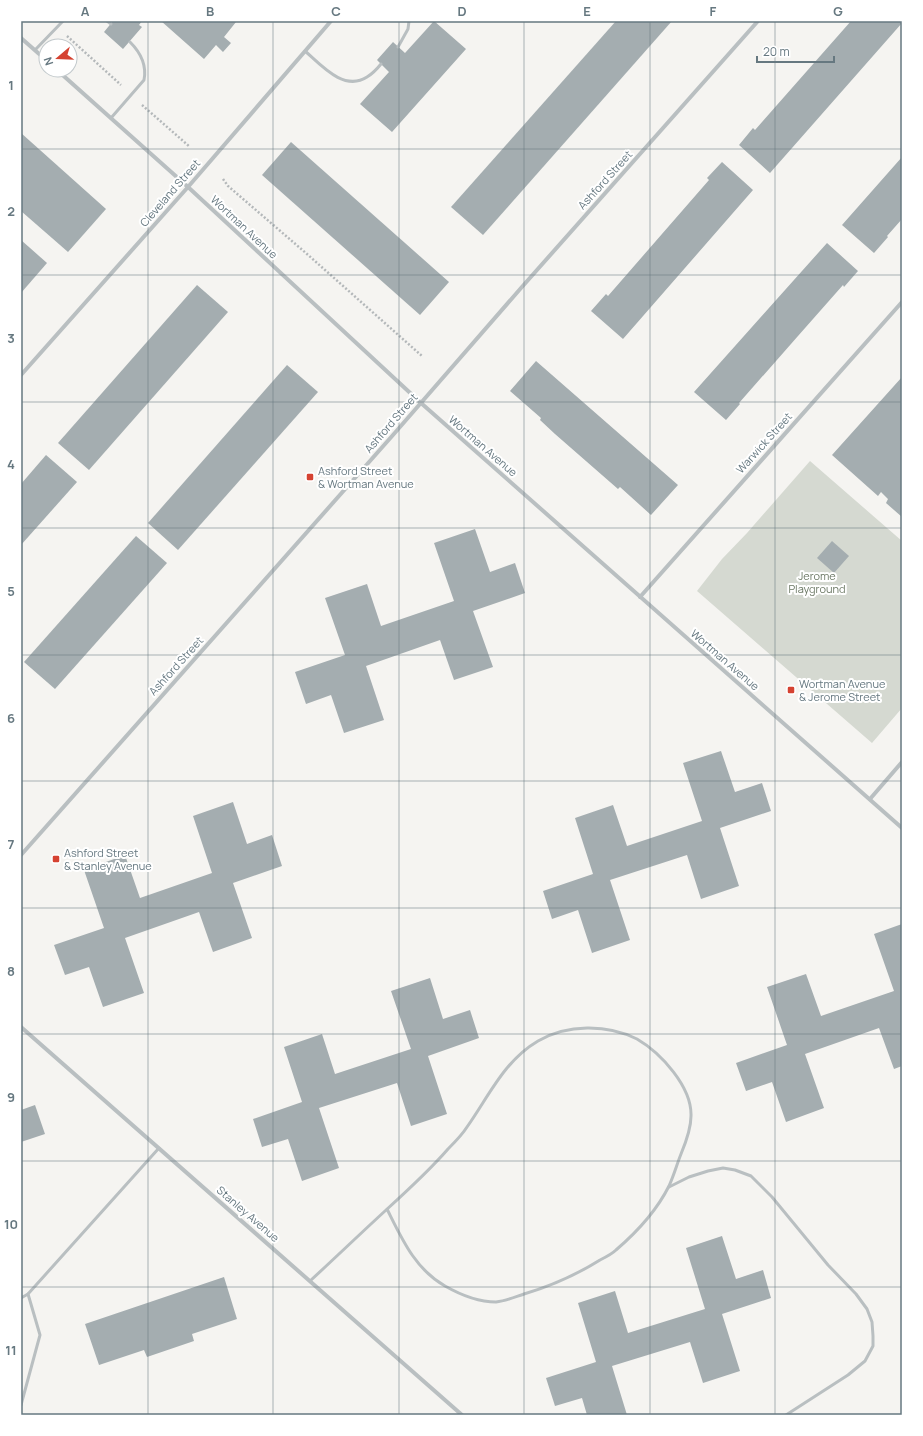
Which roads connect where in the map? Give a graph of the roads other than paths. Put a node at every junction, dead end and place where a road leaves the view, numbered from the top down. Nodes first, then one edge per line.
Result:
1 (63, 21) edge
2 (107, 21) edge
3 (331, 21) edge
4 (409, 21) edge
5 (758, 21) edge
6 (111, 24) dead end
7 (21, 38) edge
8 (130, 42) dead end
9 (398, 47) dead end
10 (35, 50) junction
11 (305, 51) junction
12 (38, 53) edge
13 (381, 64) dead end
14 (66, 78) edge
15 (111, 118) junction
16 (188, 187) junction
17 (902, 302) edge
18 (21, 376) edge
19 (421, 403) junction
20 (640, 597) junction
21 (902, 762) edge
22 (870, 799) junction
23 (902, 828) edge
24 (21, 855) edge
25 (21, 1027) edge
26 (159, 1148) junction
27 (668, 1187) junction
28 (387, 1209) junction
29 (310, 1281) junction
30 (28, 1294) junction
31 (21, 1298) edge
32 (21, 1406) edge
33 (462, 1415) edge
34 (786, 1415) edge

1 - 10 lane
2 - 6 lane
3 - 11 street, Cleveland Street
4 - 9 lane
5 - 19 street, Ashford Street
7 - 10 street
8 - 15 lane
10 - 12 street
11 - 13 lane
11 - 16 street, Cleveland Street
14 - 15 street, Wortman Avenue
15 - 16 street, Wortman Avenue
16 - 18 street, Cleveland Street
16 - 19 street, Wortman Avenue
17 - 20 street, Warwick Street
19 - 20 street, Wortman Avenue
19 - 24 street, Ashford Street
20 - 22 street, Wortman Avenue
21 - 22 street
22 - 23 street, Wortman Avenue
25 - 26 street, Stanley Avenue
26 - 29 street, Stanley Avenue
26 - 30 lane
27 - 28 lane
27 - 28 lane
27 - 34 lane
28 - 29 lane
29 - 33 street, Stanley Avenue
30 - 31 lane
30 - 32 lane

